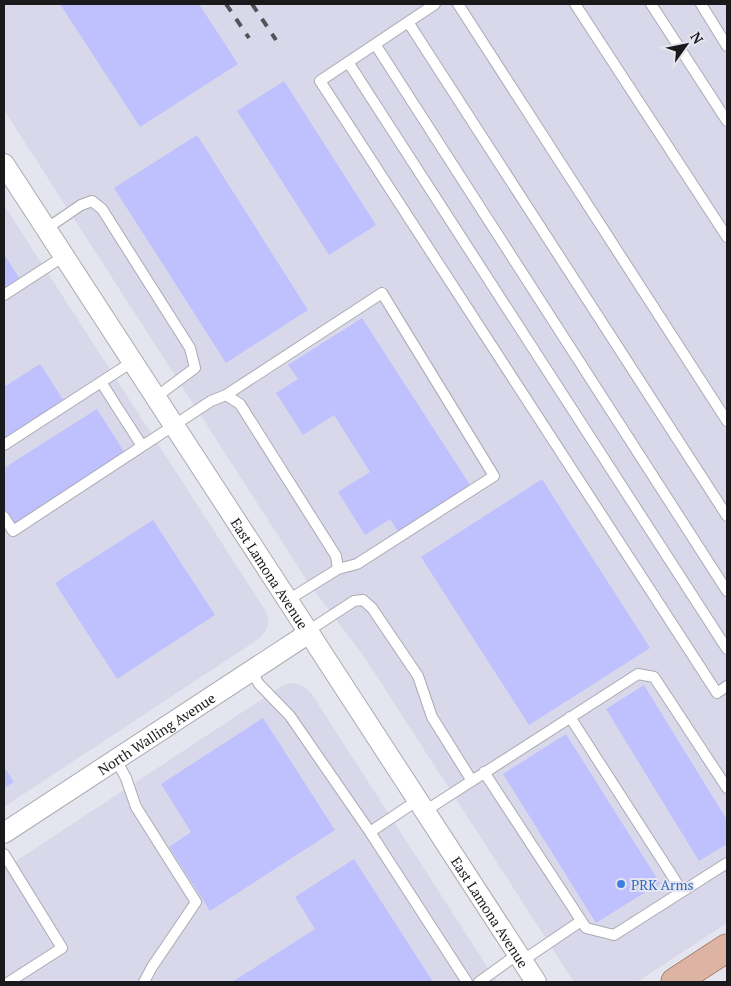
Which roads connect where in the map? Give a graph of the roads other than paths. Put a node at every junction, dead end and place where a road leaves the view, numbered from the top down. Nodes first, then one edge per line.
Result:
1 (435, 4) edge
2 (458, 4) edge
3 (575, 4) edge
4 (651, 4) edge
5 (701, 4) edge
6 (408, 22) junction
7 (375, 44) junction
8 (727, 46) edge
9 (348, 62) junction
10 (727, 121) edge
11 (4, 164) edge
12 (46, 229) junction
13 (727, 238) edge
14 (64, 256) junction
15 (4, 295) edge
16 (132, 362) junction
17 (101, 382) junction
18 (226, 395) junction
19 (156, 397) junction
20 (727, 421) edge
21 (174, 426) junction
22 (4, 445) edge
23 (142, 446) junction
24 (727, 516) edge
25 (4, 517) edge
26 (338, 569) junction
27 (727, 591) edge
28 (288, 600) junction
29 (308, 632) junction
30 (727, 649) edge
31 (251, 671) junction
32 (727, 686) edge
33 (570, 717) junction
34 (116, 760) junction
35 (484, 772) junction
36 (472, 781) junction
37 (727, 788) edge
38 (421, 806) junction
39 (370, 832) junction
40 (4, 833) edge
41 (4, 854) edge
42 (727, 863) edge
43 (682, 891) junction
44 (581, 921) junction
45 (727, 948) edge
46 (520, 957) junction
47 (9, 982) edge
48 (144, 982) edge
49 (466, 982) edge
50 (479, 982) edge
51 (536, 982) edge
52 (675, 982) edge

1 - 6 lane
2 - 20 lane
3 - 13 lane
4 - 10 lane
5 - 8 lane
6 - 7 lane
6 - 24 lane
7 - 9 lane
7 - 27 lane
9 - 30 lane
9 - 32 lane
11 - 12 street, East Lamona Avenue
12 - 14 street, East Lamona Avenue
12 - 19 lane
14 - 15 lane
14 - 16 street, East Lamona Avenue
16 - 17 lane
16 - 19 street, East Lamona Avenue
17 - 22 lane
17 - 23 lane
18 - 21 lane
18 - 26 lane
18 - 26 lane
19 - 21 street, East Lamona Avenue
21 - 23 lane
21 - 28 street, East Lamona Avenue
23 - 25 lane
26 - 28 lane
28 - 29 street, East Lamona Avenue
29 - 31 street, North Walling Avenue
29 - 36 lane
29 - 38 street, East Lamona Avenue
31 - 34 street, North Walling Avenue
31 - 39 lane
33 - 35 lane
33 - 37 lane
33 - 43 lane
34 - 40 street, North Walling Avenue
34 - 48 lane
35 - 36 lane
35 - 44 lane
36 - 38 lane
38 - 39 lane
38 - 46 street, East Lamona Avenue
39 - 49 lane
41 - 47 lane
42 - 43 lane
43 - 44 lane
44 - 46 lane
45 - 52 main road
46 - 50 lane
46 - 51 street, East Lamona Avenue

